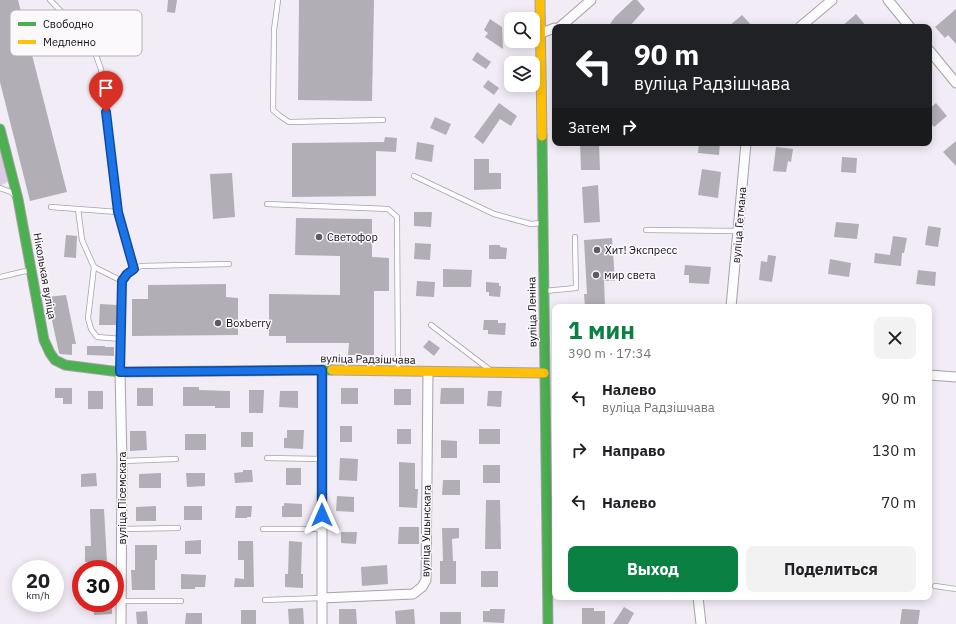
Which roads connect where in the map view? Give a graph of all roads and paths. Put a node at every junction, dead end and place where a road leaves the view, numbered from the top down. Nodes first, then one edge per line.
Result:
1 (50, 0) edge
2 (278, 0) edge
3 (540, 0) edge
4 (591, 0) edge
5 (832, 0) edge
6 (888, 0) edge
7 (60, 10) edge
8 (563, 24) edge
9 (804, 24) edge
10 (908, 24) edge
11 (552, 29) edge
12 (541, 33) junction
13 (932, 54) edge
14 (96, 56) edge
15 (956, 83) edge
16 (383, 120) dead end
17 (0, 129) edge
18 (746, 146) edge
19 (414, 176) dead end
20 (0, 188) edge
21 (18, 199) junction
22 (267, 204) dead end
23 (51, 207) dead end
24 (78, 209) junction
25 (118, 212) junction
26 (543, 223) junction
27 (646, 230) dead end
28 (738, 231) junction
29 (575, 237) dead end
30 (229, 264) dead end
31 (94, 267) junction
32 (134, 269) junction
33 (31, 270) junction
34 (0, 277) edge
35 (122, 281) junction
36 (543, 291) junction
37 (731, 304) edge
38 (431, 325) dead end
39 (120, 340) junction
40 (322, 370) junction
41 (398, 371) junction
42 (120, 372) junction
43 (428, 372) junction
44 (493, 372) junction
45 (544, 372) junction
46 (932, 375) edge
47 (956, 377) edge
48 (176, 458) dead end
49 (267, 458) dead end
50 (322, 458) junction
51 (122, 461) junction
52 (178, 528) dead end
53 (122, 529) junction
54 (322, 529) junction
55 (263, 530) dead end
56 (122, 560) edge
57 (935, 586) dead end
58 (956, 589) edge
59 (322, 598) junction
60 (265, 600) dead end
61 (698, 600) edge
62 (124, 601) edge
63 (181, 601) dead end
64 (121, 612) edge
65 (121, 624) edge
66 (322, 624) edge
67 (548, 624) edge
68 (701, 624) edge

1 - 7 lane
2 - 16 lane
3 - 12 street, вуліца Леніна
4 - 8 street
5 - 9 street
6 - 10 street
11 - 12 street
12 - 26 street, вуліца Леніна
13 - 15 street
14 - 25 lane
17 - 21 street, Ніколькая вуліца
18 - 28 street, вуліца Гетмана
19 - 26 lane
20 - 21 lane
21 - 33 street, Ніколькая вуліца
22 - 41 lane
23 - 24 lane
24 - 25 lane
24 - 31 lane
25 - 32 lane
26 - 36 street, вуліца Леніна
27 - 28 lane
28 - 37 street, вуліца Гетмана
29 - 36 lane
30 - 32 lane
31 - 35 lane
31 - 39 lane
32 - 35 lane
33 - 34 lane
33 - 42 street, Ніколькая вуліца
35 - 39 lane
36 - 45 street, вуліца Леніна
38 - 44 lane
39 - 42 lane
40 - 41 street, вуліца Радзішчава
40 - 42 street, вуліца Радзішчава
40 - 50 street
41 - 43 street, вуліца Радзішчава
42 - 51 street, вуліца Пісемскага
43 - 44 street, вуліца Радзішчава
43 - 59 street, вуліца Ушынскага
44 - 45 street, вуліца Радзішчава
45 - 67 street, вуліца Леніна
46 - 47 street
48 - 51 lane
49 - 50 lane
50 - 54 street
51 - 53 street, вуліца Пісемскага
52 - 53 lane
53 - 56 street, вуліца Пісемскага
54 - 55 lane
54 - 59 street
57 - 58 lane
59 - 60 lane
59 - 66 street
61 - 68 street
62 - 63 lane
64 - 65 street, вуліца Пісемскага

